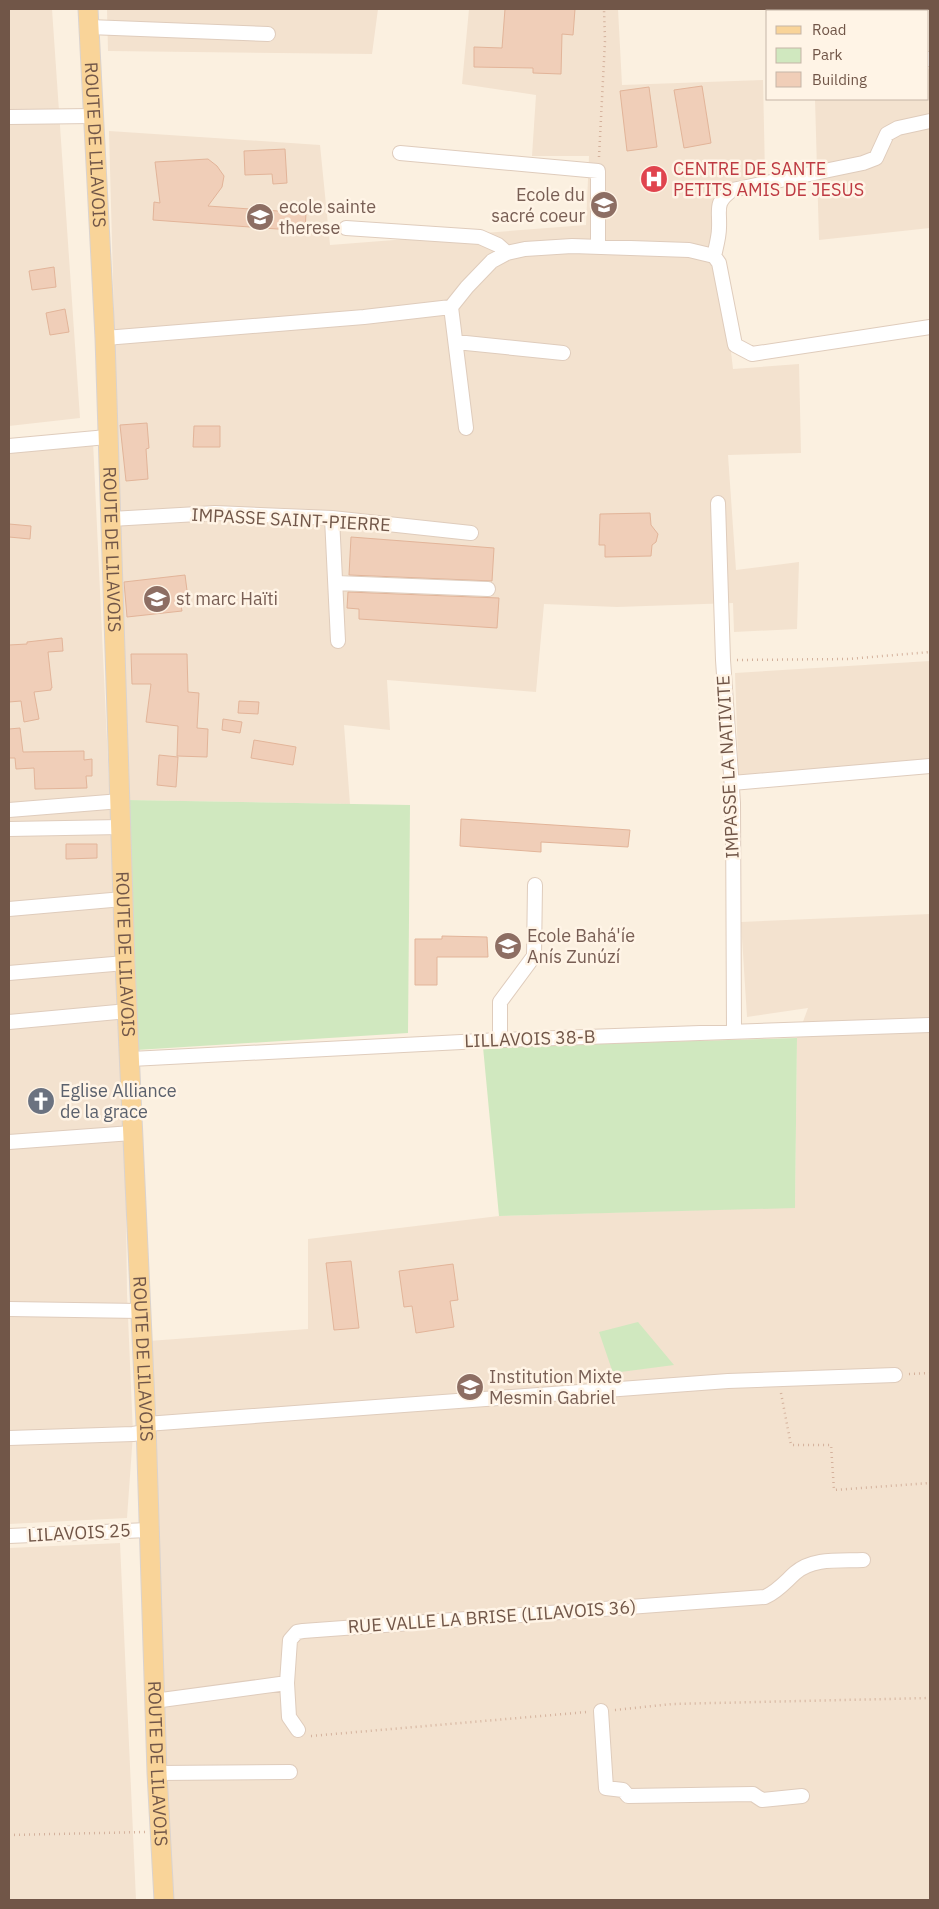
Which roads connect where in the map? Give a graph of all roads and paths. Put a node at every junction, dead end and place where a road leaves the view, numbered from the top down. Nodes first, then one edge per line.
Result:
1 (604, 9) edge
2 (88, 18) edge
3 (268, 34) dead end
4 (94, 116) junction
5 (9, 117) edge
6 (930, 121) edge
7 (400, 153) dead end
8 (598, 171) junction
9 (346, 228) dead end
10 (598, 247) junction
11 (507, 253) junction
12 (714, 256) junction
13 (451, 307) junction
14 (930, 326) edge
15 (105, 338) junction
16 (456, 342) junction
17 (563, 353) dead end
18 (466, 428) dead end
19 (107, 437) junction
20 (9, 446) edge
21 (718, 503) dead end
22 (332, 518) junction
23 (111, 519) junction
24 (471, 533) dead end
25 (336, 583) junction
26 (488, 589) dead end
27 (338, 641) dead end
28 (930, 652) edge
29 (723, 660) junction
30 (930, 766) edge
31 (732, 784) junction
32 (120, 801) junction
33 (9, 810) edge
34 (121, 827) junction
35 (9, 829) edge
36 (535, 886) dead end
37 (123, 899) junction
38 (9, 909) edge
39 (125, 962) junction
40 (9, 973) edge
41 (128, 1011) junction
42 (9, 1022) edge
43 (930, 1025) edge
44 (734, 1031) junction
45 (500, 1040) junction
46 (131, 1059) junction
47 (132, 1133) junction
48 (9, 1142) edge
49 (9, 1309) edge
50 (140, 1311) junction
51 (930, 1372) edge
52 (895, 1375) joint
53 (778, 1379) junction
54 (145, 1428) junction
55 (9, 1438) edge
56 (930, 1483) edge
57 (148, 1530) junction
58 (9, 1536) edge
59 (863, 1560) dead end
60 (287, 1683) junction
61 (154, 1701) junction
62 (601, 1711) dead end
63 (298, 1730) dead end
64 (290, 1772) dead end
65 (157, 1773) junction
66 (802, 1796) dead end
67 (160, 1831) junction
68 (9, 1835) edge
69 (164, 1900) edge

1 - 8 path
2 - 3 street
2 - 4 main road, ROUTE DE LILAVOIS
4 - 5 street
4 - 15 main road, ROUTE DE LILAVOIS
6 - 12 street
7 - 8 street
8 - 10 street
9 - 11 street
10 - 11 street
10 - 12 street
11 - 13 street
12 - 14 street
13 - 15 street
13 - 16 street
15 - 19 main road, ROUTE DE LILAVOIS
16 - 17 street
16 - 18 street
19 - 20 street
19 - 23 main road, ROUTE DE LILAVOIS
21 - 29 street, IMPASSE LA NATIVITE
22 - 23 street, IMPASSE SAINT-PIERRE
22 - 24 street, IMPASSE SAINT-PIERRE
22 - 25 street
23 - 32 main road, ROUTE DE LILAVOIS
25 - 26 street
25 - 27 street
28 - 29 path
29 - 31 street, IMPASSE LA NATIVITE
30 - 31 street
31 - 44 street, IMPASSE LA NATIVITE
32 - 33 street
32 - 34 main road, ROUTE DE LILAVOIS
34 - 35 street
34 - 37 main road, ROUTE DE LILAVOIS
36 - 45 street
37 - 38 street
37 - 39 main road, ROUTE DE LILAVOIS
39 - 40 street
39 - 41 main road, ROUTE DE LILAVOIS
41 - 42 street
41 - 46 main road, ROUTE DE LILAVOIS
43 - 44 street, LILLAVOIS 38-B
44 - 45 street, LILLAVOIS 38-B
45 - 46 street, LILLAVOIS 38-B
46 - 47 main road, ROUTE DE LILAVOIS
47 - 48 street
47 - 50 main road, ROUTE DE LILAVOIS
49 - 50 street
50 - 54 main road, ROUTE DE LILAVOIS
51 - 52 path
52 - 53 street
53 - 54 street
53 - 56 path
54 - 55 street
54 - 57 main road, ROUTE DE LILAVOIS
57 - 58 street, LILAVOIS 25
57 - 61 main road, ROUTE DE LILAVOIS
59 - 60 street, RUE VALLE LA BRISE (LILAVOIS 36)
60 - 61 street
60 - 63 street, RUE VALLE LA BRISE (LILAVOIS 36)
61 - 65 main road, ROUTE DE LILAVOIS
62 - 66 street
64 - 65 street
65 - 67 main road, ROUTE DE LILAVOIS
67 - 68 path
67 - 69 main road, ROUTE DE LILAVOIS

